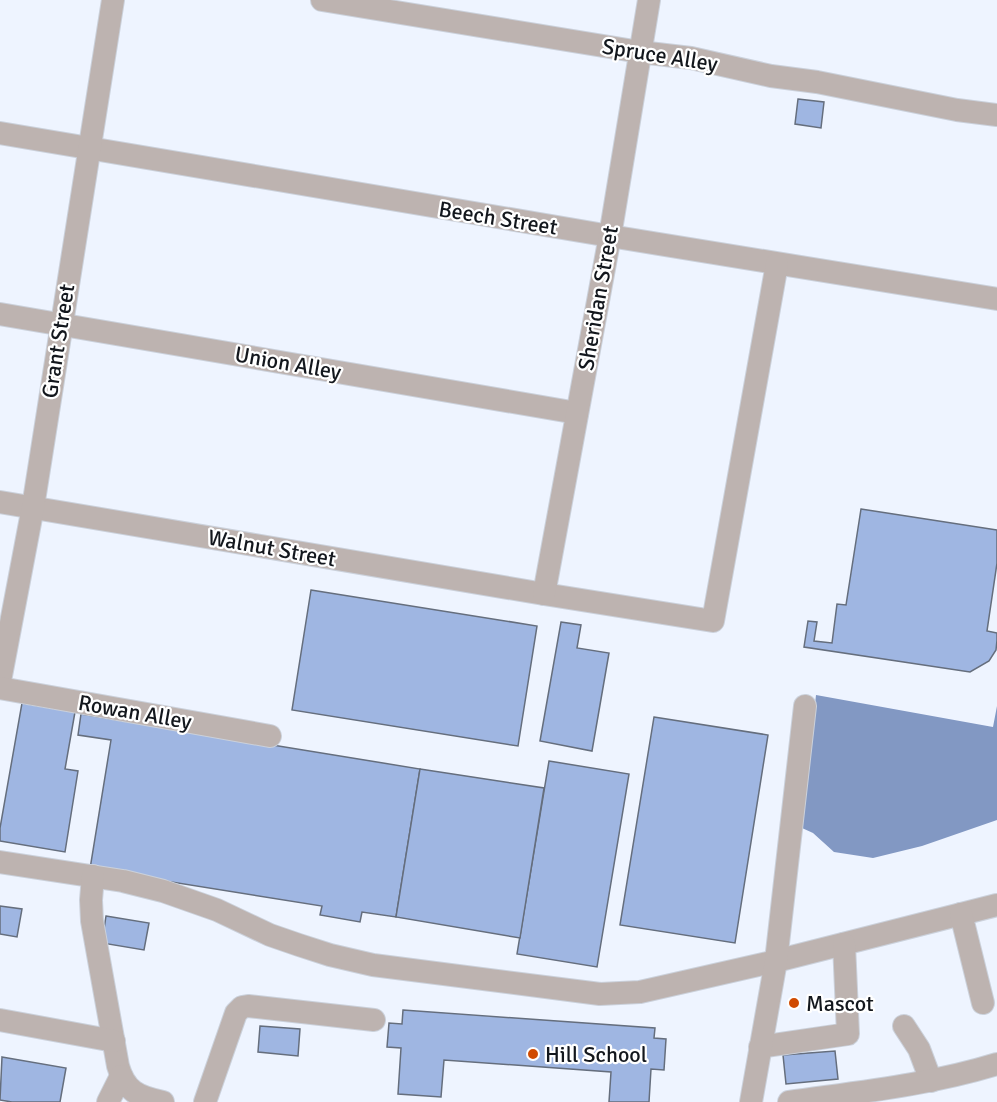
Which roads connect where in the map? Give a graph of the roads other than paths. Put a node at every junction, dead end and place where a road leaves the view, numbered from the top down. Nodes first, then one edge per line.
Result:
1 (113, 0) edge
2 (322, 0) edge
3 (649, 0) edge
4 (640, 52) junction
5 (997, 115) edge
6 (0, 133) edge
7 (88, 149) junction
8 (610, 236) junction
9 (777, 264) junction
10 (997, 299) edge
11 (0, 314) edge
12 (61, 324) junction
13 (577, 413) junction
14 (0, 502) edge
15 (33, 507) junction
16 (544, 594) junction
17 (0, 681) edge
18 (0, 688) edge
19 (805, 706) dead end
20 (270, 736) dead end
21 (0, 862) edge
22 (93, 876) junction
23 (997, 905) edge
24 (961, 914) junction
25 (844, 944) junction
26 (776, 961) junction
27 (982, 1003) dead end
28 (0, 1020) edge
29 (374, 1020) dead end
30 (904, 1026) dead end
31 (114, 1041) junction
32 (760, 1047) junction
33 (997, 1064) edge
34 (121, 1076) junction
35 (931, 1081) junction
36 (108, 1102) edge
37 (163, 1102) edge
38 (205, 1102) edge
39 (751, 1102) edge
40 (789, 1102) edge

1 - 7 street, Grant Street
2 - 4 street, Spruce Alley
3 - 4 street, Sheridan Street
4 - 5 street, Spruce Alley
4 - 8 street, Sheridan Street
6 - 7 street, Beech Street
7 - 8 street, Beech Street
7 - 12 street, Grant Street
8 - 9 street, Beech Street
8 - 13 street, Sheridan Street
9 - 10 street, Beech Street
9 - 16 street, Walnut Street
11 - 12 street, Union Alley
12 - 13 street, Union Alley
12 - 15 street, Grant Street
13 - 16 street, Sheridan Street
14 - 15 street, Walnut Street
15 - 16 street, Walnut Street
15 - 17 street, Grant Street
18 - 20 street, Rowan Alley
19 - 26 street
21 - 22 street
22 - 26 street
22 - 31 street
23 - 24 street
24 - 25 street
24 - 27 street
25 - 26 street
25 - 32 street
26 - 32 street
28 - 31 street
29 - 38 street
30 - 35 street
31 - 34 street
32 - 39 street
33 - 35 street
34 - 36 street
34 - 37 street
35 - 40 street

